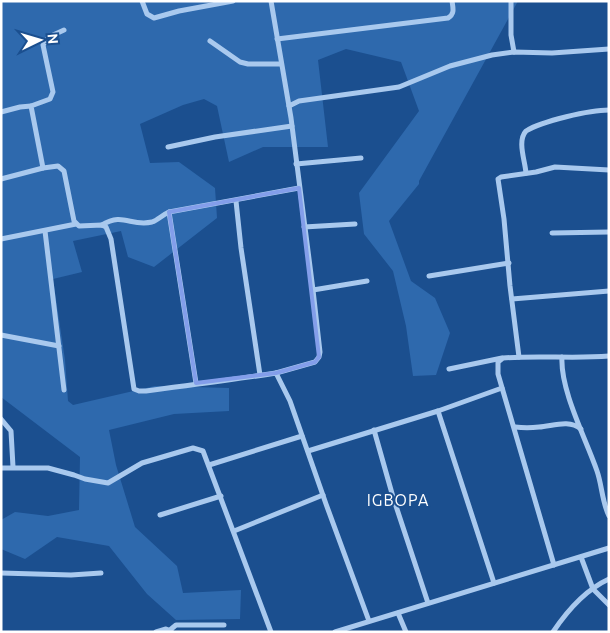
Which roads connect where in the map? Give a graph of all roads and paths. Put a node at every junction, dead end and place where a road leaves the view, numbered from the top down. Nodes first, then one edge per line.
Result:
1 (142, 1) edge
2 (233, 1) edge
3 (271, 1) edge
4 (452, 1) edge
5 (511, 1) edge
6 (64, 30) dead end
7 (277, 39) junction
8 (210, 41) dead end
9 (609, 49) edge
10 (514, 52) junction
11 (281, 64) junction
12 (31, 106) junction
13 (289, 106) junction
14 (609, 110) edge
15 (1, 112) edge
16 (292, 126) junction
17 (168, 147) dead end
18 (361, 158) dead end
19 (296, 164) junction
20 (43, 168) junction
21 (609, 170) edge
22 (526, 173) junction
23 (1, 179) edge
24 (299, 188) junction
25 (236, 201) junction
26 (169, 212) junction
27 (76, 224) junction
28 (355, 224) dead end
29 (102, 225) junction
30 (304, 227) junction
31 (45, 231) junction
32 (552, 232) dead end
33 (609, 232) edge
34 (1, 239) edge
35 (509, 263) junction
36 (429, 276) dead end
37 (367, 281) dead end
38 (313, 290) junction
39 (609, 291) edge
40 (512, 299) junction
41 (1, 335) edge
42 (59, 346) junction
43 (519, 356) junction
44 (609, 356) edge
45 (562, 357) junction
46 (503, 358) junction
47 (448, 369) dead end
48 (276, 373) junction
49 (260, 375) junction
50 (196, 383) junction
51 (502, 388) junction
52 (64, 390) dead end
53 (438, 411) junction
54 (1, 419) edge
55 (515, 428) junction
56 (374, 430) junction
57 (582, 430) junction
58 (302, 436) junction
59 (308, 451) junction
60 (209, 465) junction
61 (13, 467) junction
62 (1, 468) edge
63 (322, 495) junction
64 (221, 496) junction
65 (160, 515) dead end
66 (609, 516) edge
67 (234, 531) junction
68 (609, 548) edge
69 (581, 557) junction
70 (554, 565) junction
71 (1, 573) edge
72 (101, 573) dead end
73 (609, 579) edge
74 (494, 583) junction
75 (593, 589) junction
76 (428, 603) junction
77 (609, 605) edge
78 (398, 613) junction
79 (369, 622) junction
80 (224, 625) dead end
81 (170, 631) edge
82 (156, 632) edge
83 (272, 632) edge
84 (335, 632) edge
85 (406, 632) edge
86 (552, 632) edge

1 - 2 street
3 - 7 street
4 - 7 street
5 - 10 street
6 - 12 street
7 - 11 street
8 - 11 street
9 - 10 street
10 - 13 street
11 - 13 street
12 - 15 street
12 - 20 street
13 - 16 street
14 - 22 street
16 - 17 street
16 - 19 street
18 - 19 street
19 - 24 street
20 - 23 street
20 - 27 street
21 - 22 street
22 - 35 street
24 - 25 street
24 - 30 street
25 - 26 street
25 - 49 street
26 - 29 street
26 - 50 street
27 - 29 street
27 - 31 street
28 - 30 street
29 - 50 street
30 - 38 street
31 - 34 street
31 - 42 street
32 - 33 street
35 - 36 street
35 - 40 street
37 - 38 street
38 - 48 street
39 - 40 street
40 - 43 street
41 - 42 street
42 - 52 street
43 - 45 street
43 - 46 street
44 - 45 street
45 - 57 street
46 - 47 street
46 - 51 street
48 - 49 street
48 - 58 street
49 - 50 street
51 - 53 street
51 - 55 street
53 - 56 street
53 - 74 street
54 - 61 street
55 - 57 street
55 - 70 street
56 - 59 street
56 - 76 street
57 - 66 street
58 - 59 street
58 - 60 street
59 - 63 street
60 - 61 street
60 - 64 street
61 - 62 street
63 - 67 street
63 - 79 street
64 - 65 street
64 - 67 street
67 - 83 street
68 - 69 street
69 - 70 street
69 - 75 street
70 - 74 street
71 - 72 street
73 - 75 street
74 - 76 street
75 - 77 street
75 - 86 street
76 - 78 street
78 - 79 street
78 - 85 street
79 - 84 street
80 - 81 street
81 - 82 street

